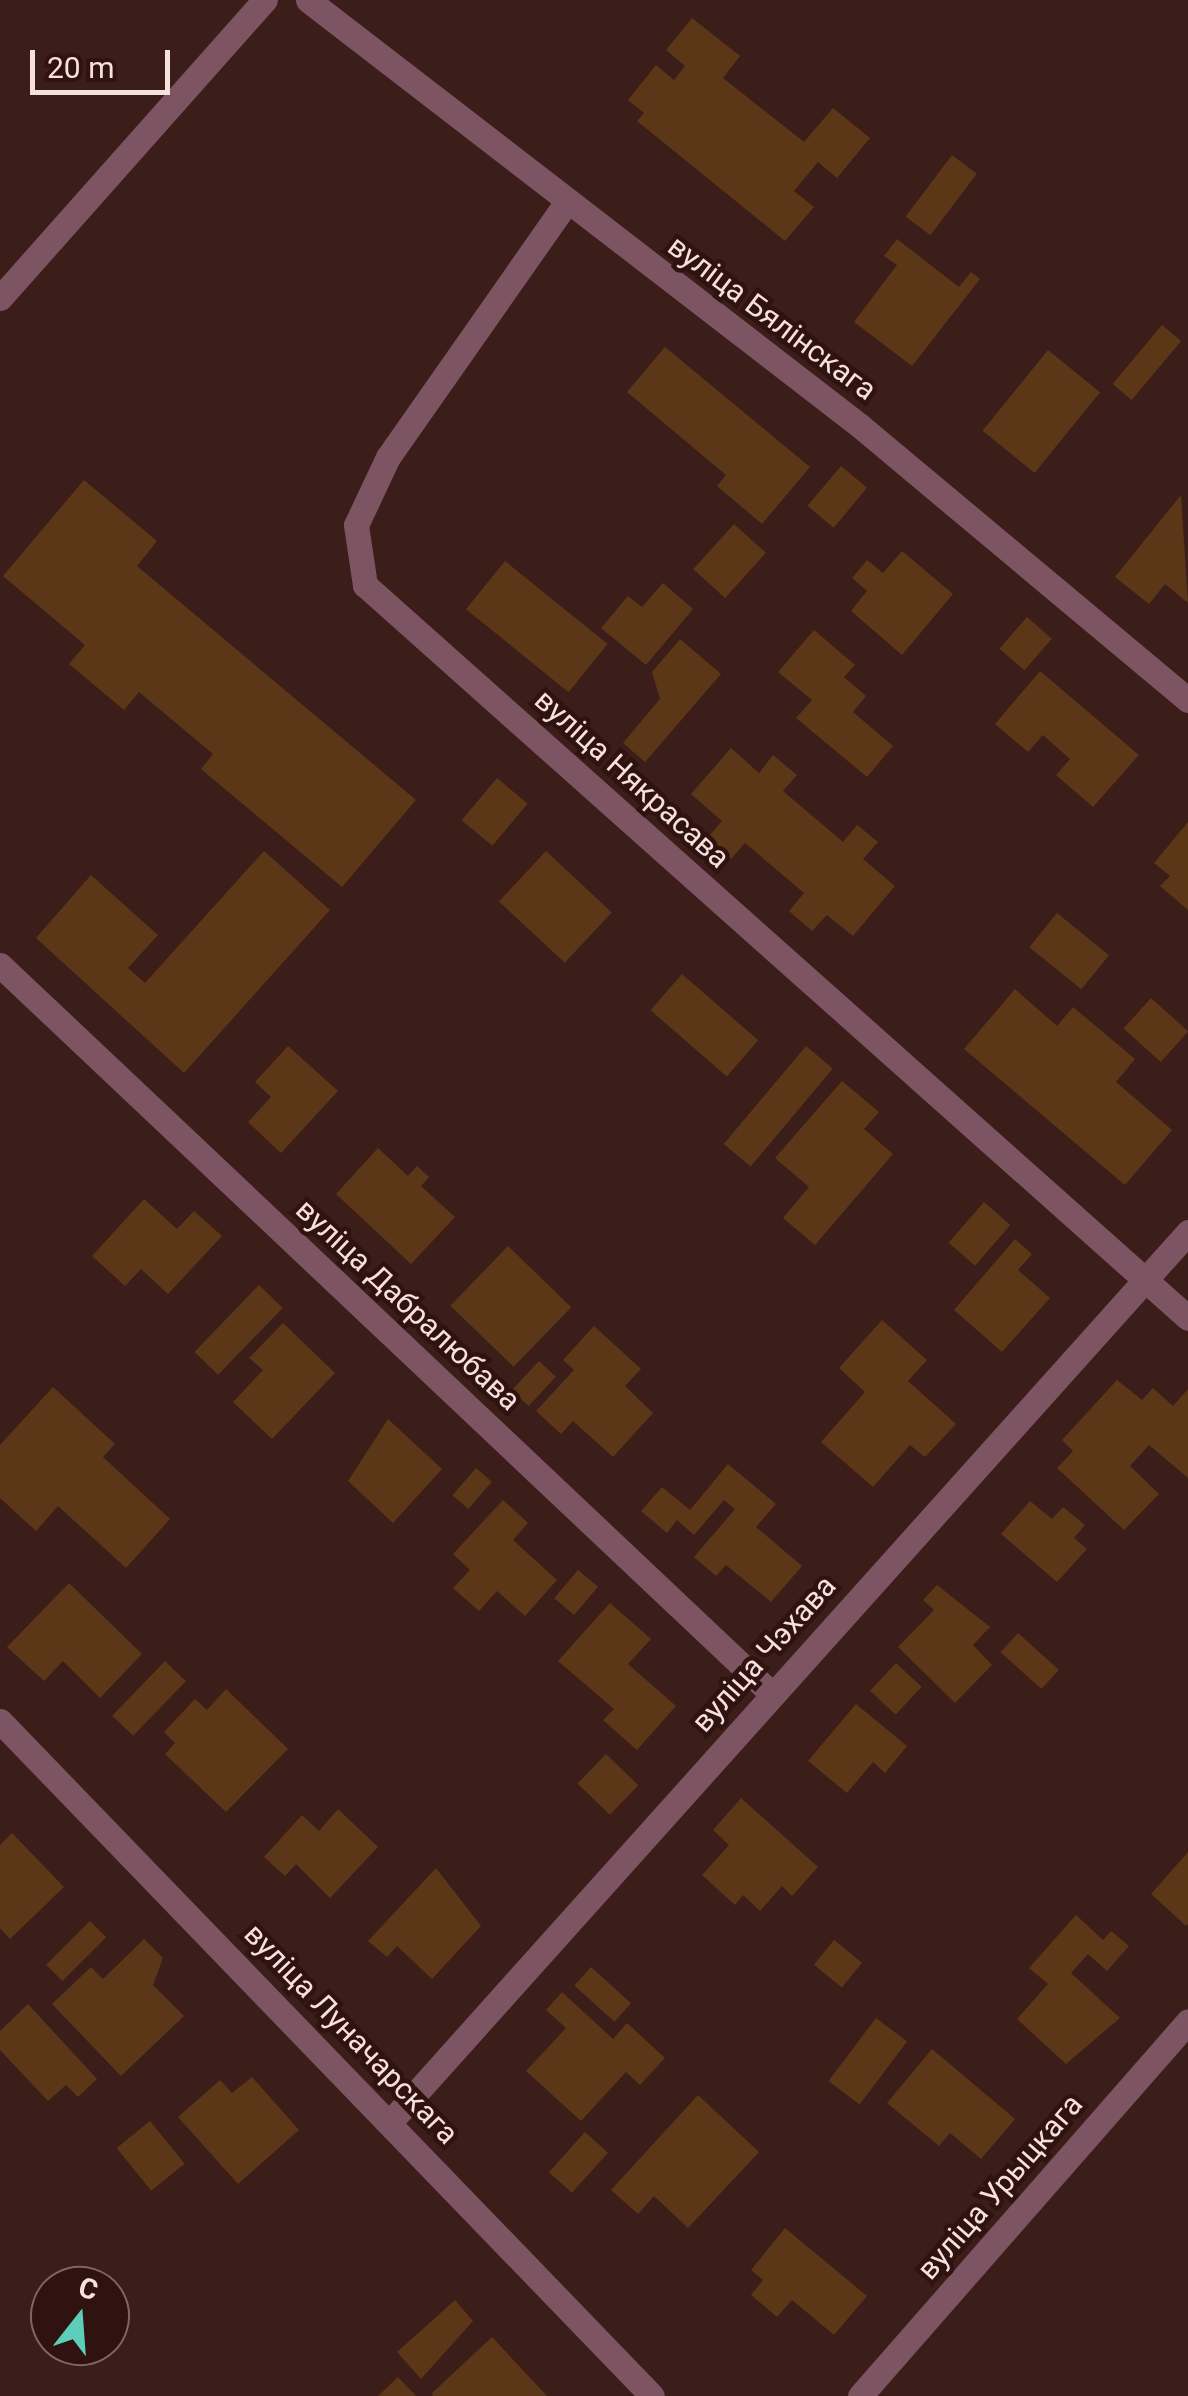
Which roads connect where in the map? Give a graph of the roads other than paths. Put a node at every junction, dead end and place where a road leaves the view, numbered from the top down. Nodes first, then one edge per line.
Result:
1 (265, 0) edge
2 (308, 0) edge
3 (566, 203) junction
4 (0, 298) edge
5 (1188, 700) edge
6 (0, 965) edge
7 (1188, 1232) edge
8 (1144, 1280) junction
9 (1188, 1318) edge
10 (771, 1693) junction
11 (0, 1721) edge
12 (1188, 2021) edge
13 (390, 2121) junction
14 (652, 2396) edge
15 (860, 2396) edge

1 - 4 street
2 - 3 street, вуліца Бялінскага
3 - 5 street, вуліца Бялінскага
3 - 8 street, вуліца Някрасава
6 - 10 street, вуліца Дабралюбава
7 - 8 street, вуліца Чэхава
8 - 9 street, вуліца Някрасава
8 - 10 street, вуліца Чэхава
10 - 13 street, вуліца Чэхава
11 - 13 street, вуліца Луначарскага
12 - 15 street, вуліца Урыцкага
13 - 14 street, вуліца Луначарскага

